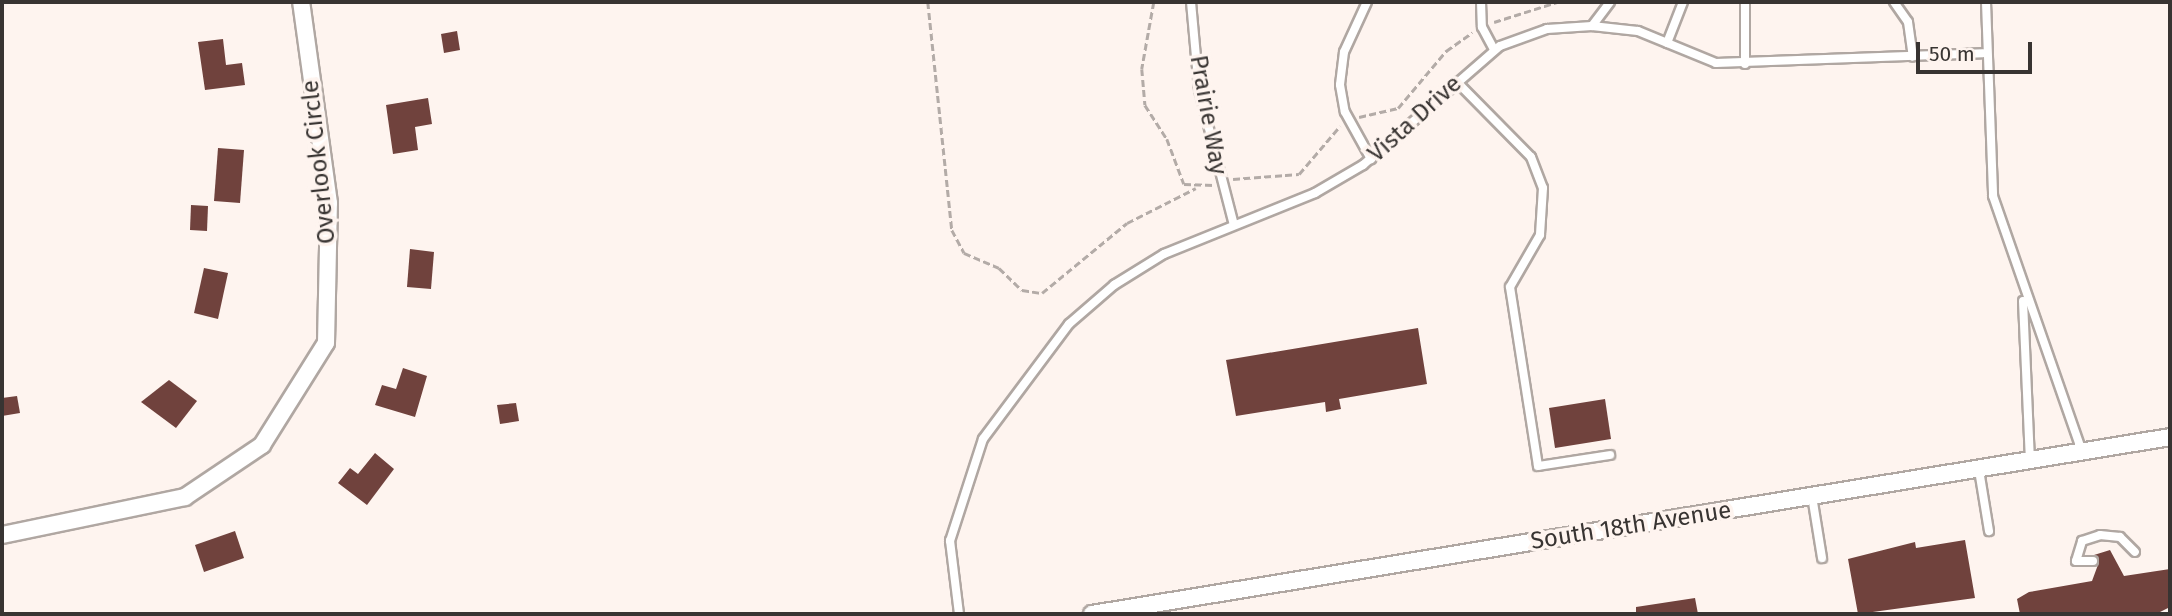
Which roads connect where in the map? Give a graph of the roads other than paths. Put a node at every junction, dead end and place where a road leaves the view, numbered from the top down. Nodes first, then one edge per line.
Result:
1 (301, 2) edge
2 (1191, 2) edge
3 (1367, 2) edge
4 (1482, 2) edge
5 (1610, 2) edge
6 (1683, 2) edge
7 (1745, 2) edge
8 (1894, 2) edge
9 (1986, 2) edge
10 (1592, 26) junction
11 (1667, 43) junction
12 (1494, 50) junction
13 (1983, 54) junction
14 (1913, 57) junction
15 (1745, 64) junction
16 (1457, 82) junction
17 (1371, 159) junction
18 (1234, 225) junction
19 (2023, 295) junction
20 (2170, 436) edge
21 (2083, 452) junction
22 (1609, 455) dead end
23 (2030, 461) junction
24 (1979, 470) junction
25 (1812, 496) junction
26 (1989, 531) dead end
27 (2, 535) edge
28 (2135, 552) dead end
29 (1822, 558) dead end
30 (2093, 561) dead end
31 (959, 614) edge
32 (1092, 614) edge

1 - 27 street, Overlook Circle
2 - 18 lane, Prairie Way
3 - 17 lane
4 - 12 lane
5 - 10 lane
6 - 11 lane
7 - 15 lane
8 - 14 lane
9 - 13 lane
10 - 11 lane, Vista Drive
10 - 12 lane, Vista Drive
11 - 15 lane, Vista Drive
12 - 16 lane, Vista Drive
13 - 14 lane, Vista Drive
13 - 19 lane
14 - 15 lane, Vista Drive
16 - 17 lane, Vista Drive
16 - 22 lane
17 - 18 lane, Vista Drive
18 - 31 lane, Vista Drive
19 - 21 lane
19 - 23 lane
20 - 21 street, South 18th Avenue
21 - 23 street, South 18th Avenue
23 - 24 street, South 18th Avenue
24 - 25 street, South 18th Avenue
24 - 26 lane
25 - 29 lane
25 - 32 street, South 18th Avenue
28 - 30 lane

